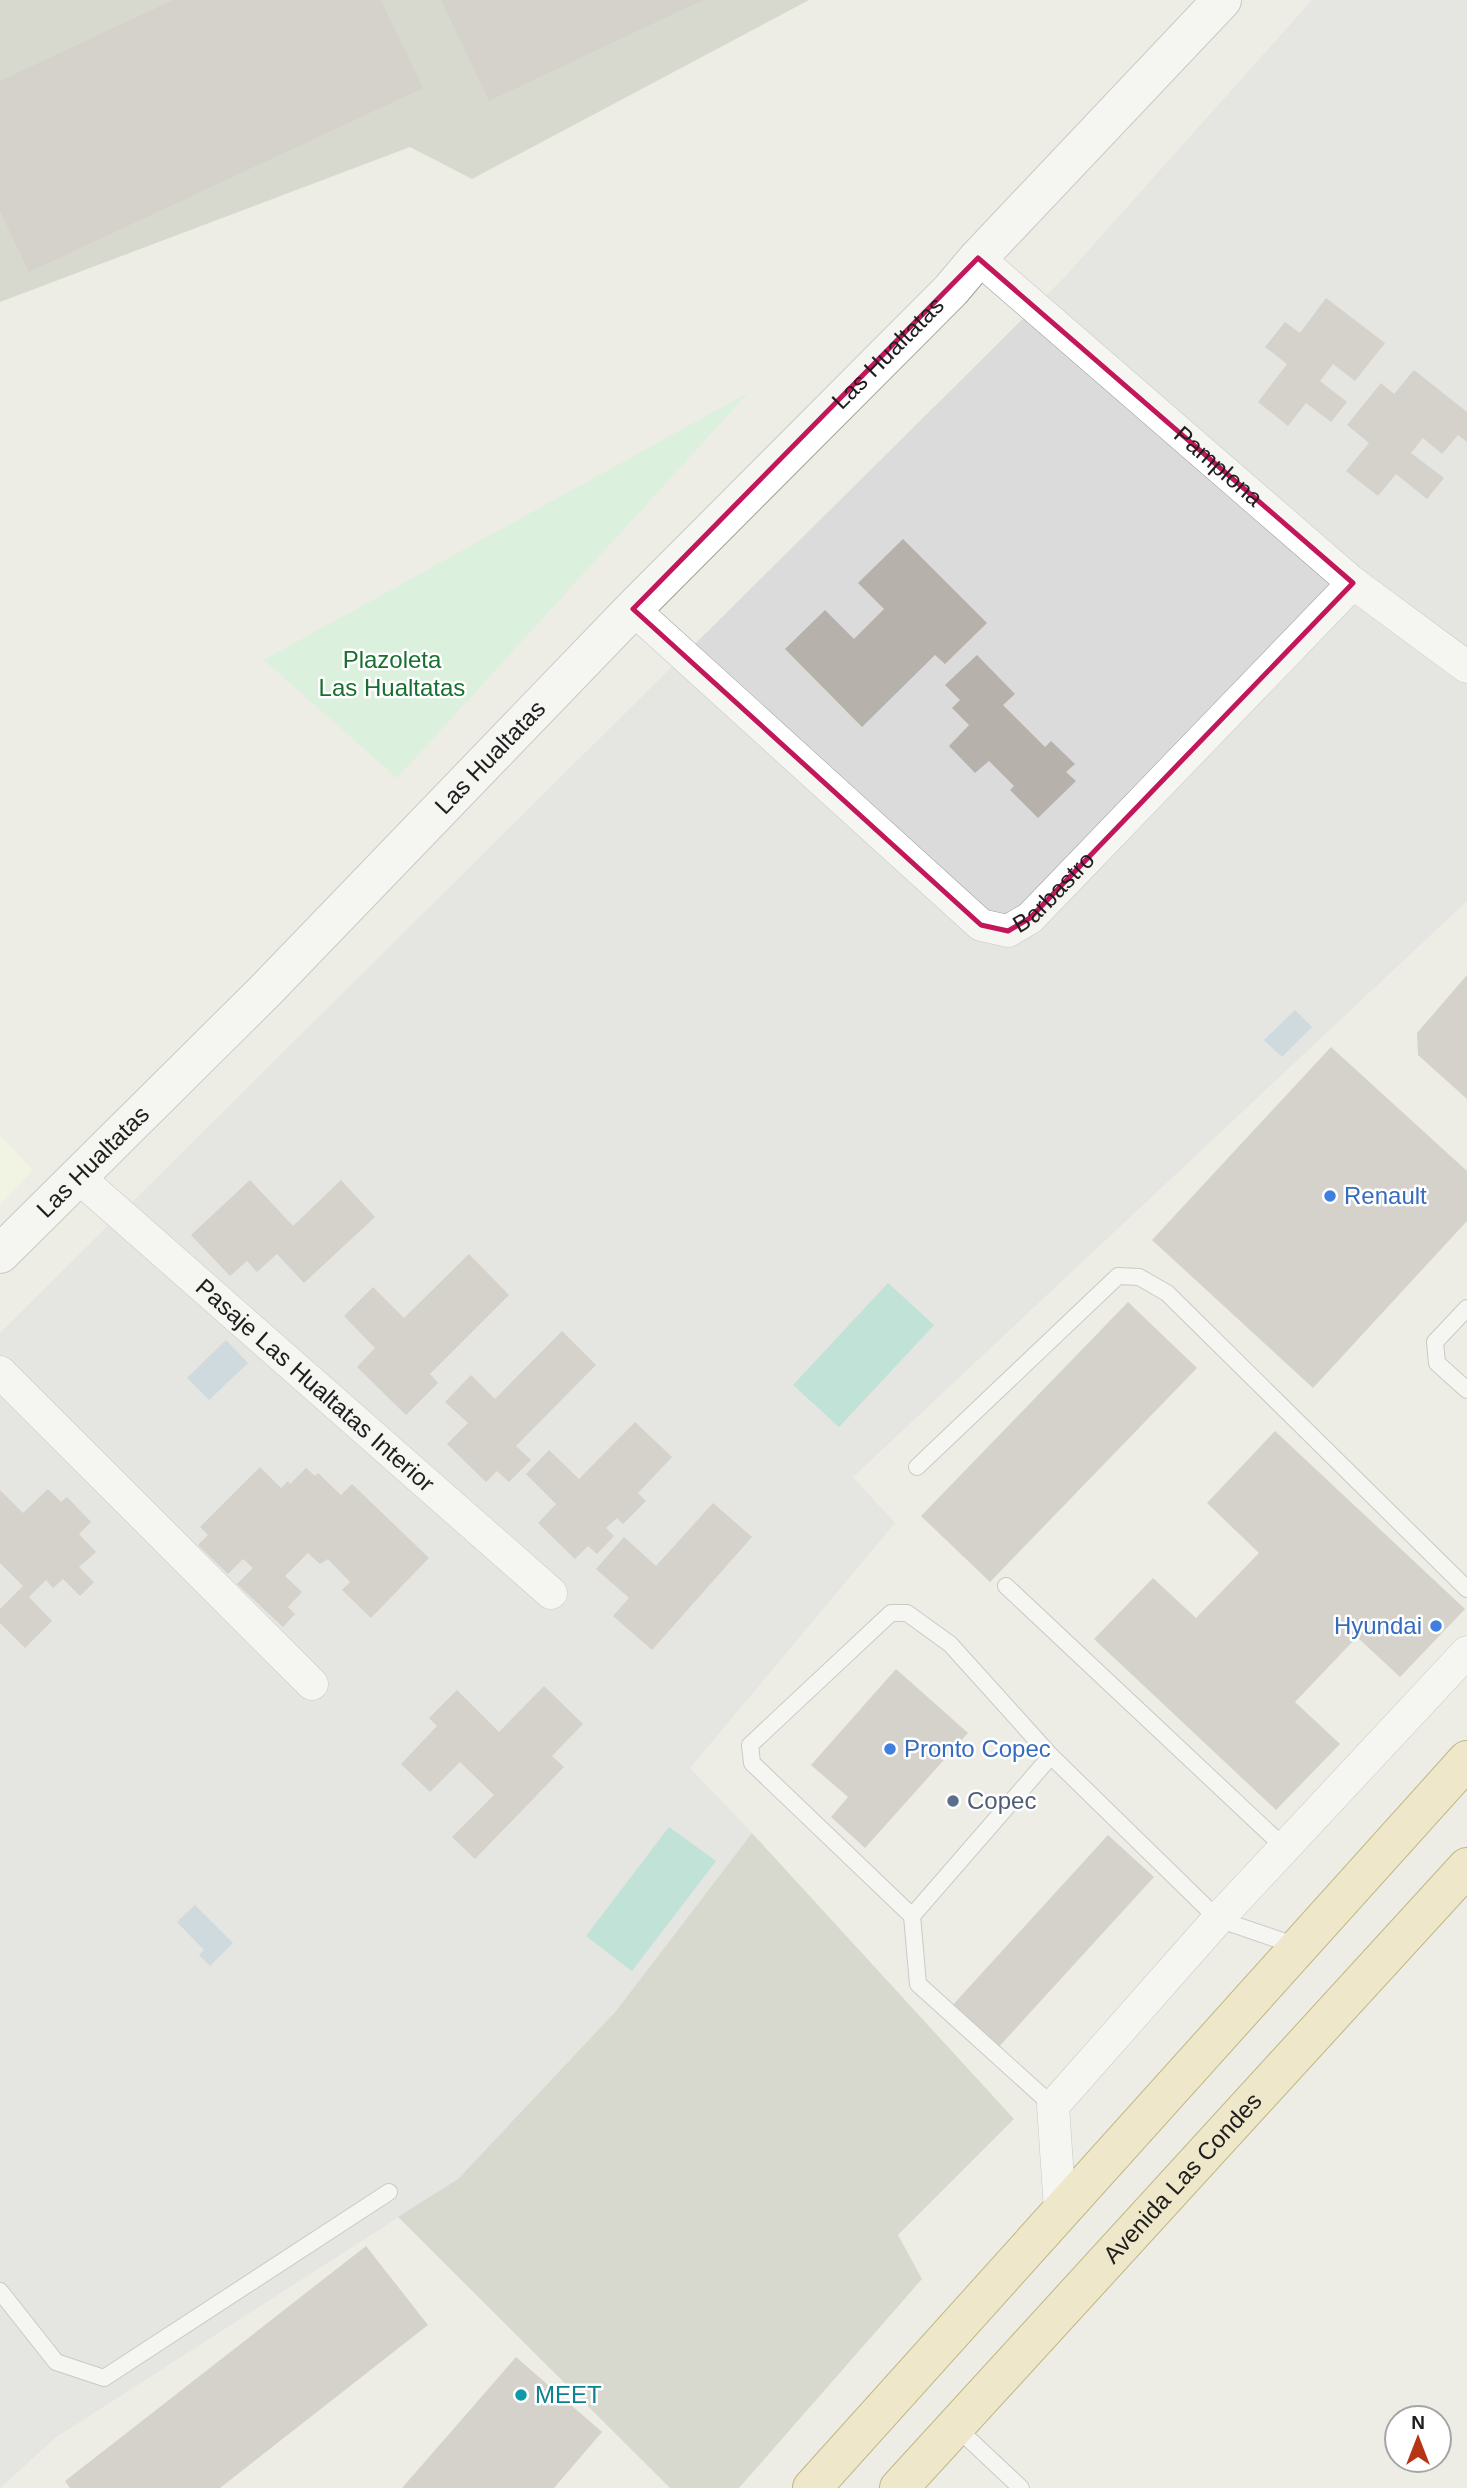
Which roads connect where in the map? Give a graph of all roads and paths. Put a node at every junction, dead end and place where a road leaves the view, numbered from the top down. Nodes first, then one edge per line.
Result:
1 (1222, 0) edge
2 (978, 258) junction
3 (1353, 583) junction
4 (633, 609) junction
5 (1467, 667) edge
6 (77, 1176) junction
7 (0, 1254) edge
8 (1467, 1308) edge
9 (0, 1372) edge
10 (1467, 1390) edge
11 (917, 1467) dead end
12 (1006, 1586) dead end
13 (1467, 1589) edge
14 (551, 1593) dead end
15 (1467, 1652) edge
16 (312, 1684) dead end
17 (1051, 1756) junction
18 (1467, 1760) edge
19 (1285, 1848) junction
20 (1467, 1867) edge
21 (912, 1916) junction
22 (1218, 1919) junction
23 (1297, 1946) junction
24 (1053, 2106) junction
25 (389, 2192) dead end
26 (1060, 2209) junction
27 (0, 2291) edge
28 (955, 2426) junction
29 (812, 2488) edge
30 (899, 2488) edge
31 (1021, 2488) edge

1 - 2 street, Las Hualtatas
2 - 3 street, Pamplona
2 - 4 street, Las Hualtatas
3 - 4 street, Barbastro
3 - 5 street, Pamplona
4 - 6 street, Las Hualtatas
6 - 7 street, Las Hualtatas
6 - 14 street, Pasaje Las Hualtatas Interior
8 - 10 lane
9 - 16 street
11 - 13 lane
12 - 19 lane
15 - 19 street
17 - 21 lane
17 - 21 lane
17 - 22 lane
18 - 23 main road
19 - 22 street
20 - 28 main road, Avenida Las Condes
21 - 24 lane
22 - 23 lane
22 - 24 street
23 - 26 main road
24 - 26 street
25 - 27 lane
26 - 29 main road
28 - 30 main road, Avenida Las Condes
28 - 31 lane

